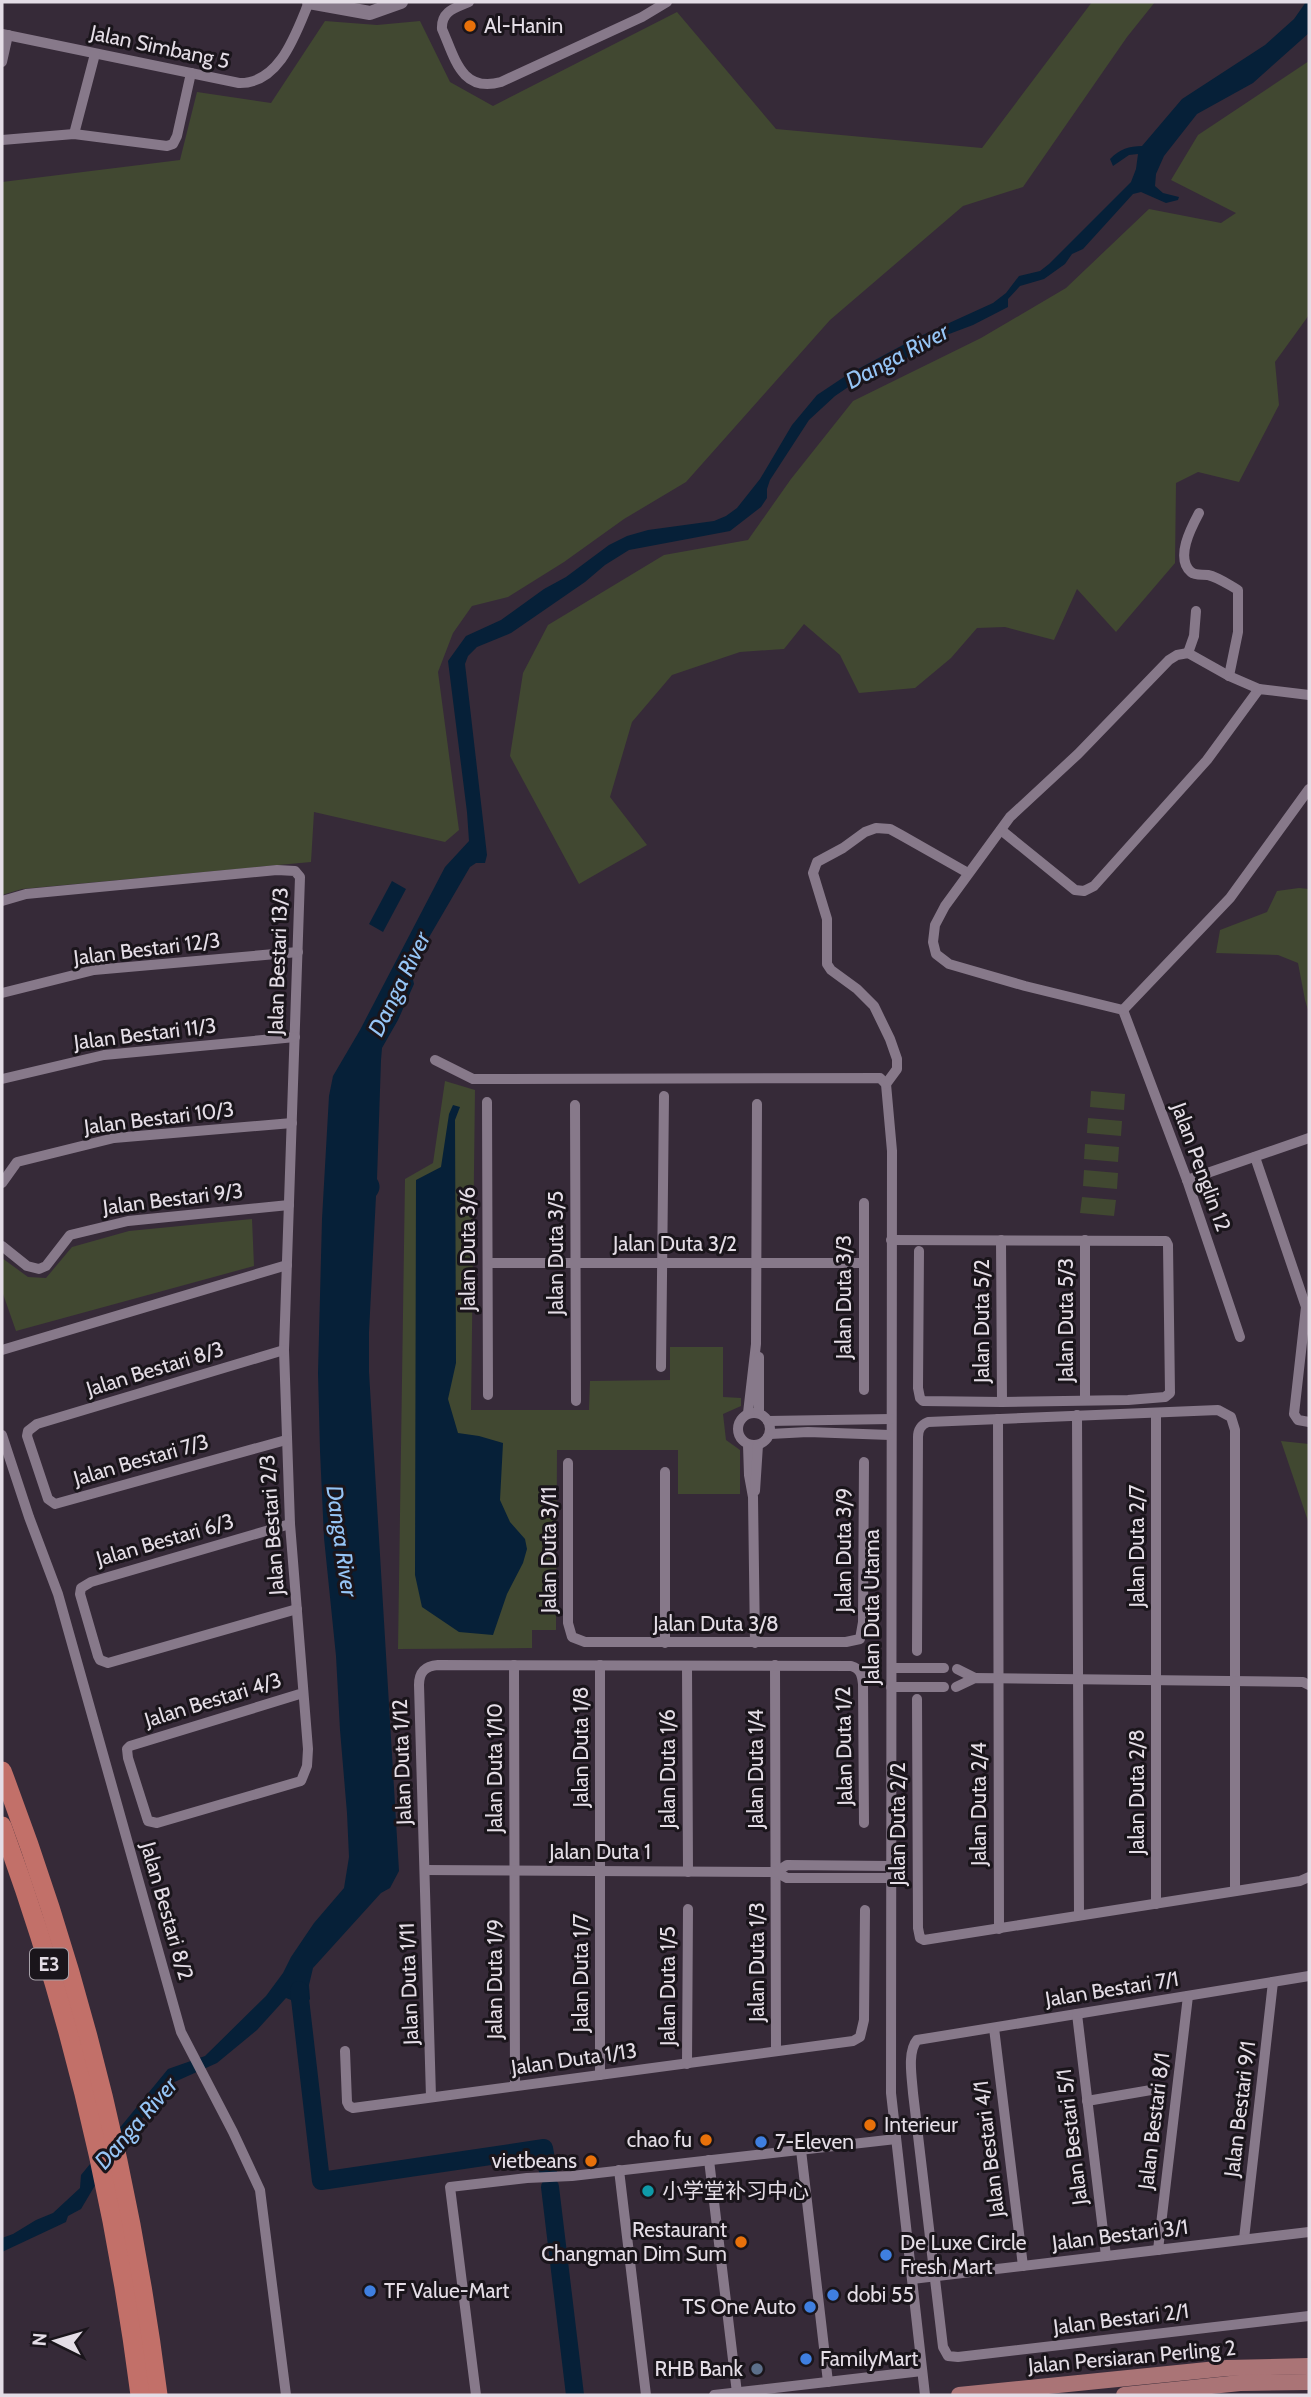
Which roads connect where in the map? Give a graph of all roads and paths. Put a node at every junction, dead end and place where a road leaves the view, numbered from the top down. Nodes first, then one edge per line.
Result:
1 (309, 2) edge
2 (401, 2) edge
3 (469, 2) edge
4 (667, 2) edge
5 (5, 35) edge
6 (95, 54) junction
7 (2, 62) edge
8 (191, 73) junction
9 (74, 134) junction
10 (2, 140) edge
11 (1199, 513) dead end
12 (1196, 611) dead end
13 (1188, 653) junction
14 (1229, 676) junction
15 (1259, 689) junction
16 (1309, 695) edge
17 (1309, 789) edge
18 (1001, 830) junction
19 (968, 873) junction
20 (2, 901) edge
21 (298, 952) junction
22 (2, 993) edge
23 (1123, 1010) junction
24 (295, 1037) junction
25 (435, 1060) dead end
26 (2, 1079) edge
27 (883, 1081) junction
28 (664, 1096) dead end
29 (487, 1102) dead end
30 (757, 1104) dead end
31 (575, 1105) dead end
32 (292, 1123) junction
33 (1309, 1138) edge
34 (1255, 1157) junction
35 (1187, 1180) junction
36 (2, 1182) edge
37 (864, 1203) dead end
38 (289, 1205) junction
39 (891, 1240) junction
40 (1001, 1240) junction
41 (1085, 1240) junction
42 (2, 1246) edge
43 (919, 1251) dead end
44 (488, 1263) junction
45 (576, 1263) junction
46 (662, 1263) junction
47 (756, 1263) junction
48 (863, 1263) junction
49 (287, 1265) junction
50 (1240, 1337) dead end
51 (2, 1350) edge
52 (284, 1350) junction
53 (661, 1367) dead end
54 (864, 1390) dead end
55 (488, 1395) dead end
56 (1085, 1400) junction
57 (576, 1401) dead end
58 (1002, 1402) junction
59 (753, 1413) junction
60 (1156, 1413) junction
61 (1077, 1415) junction
62 (891, 1419) junction
63 (998, 1419) junction
64 (768, 1421) junction
65 (1306, 1422) edge
66 (37, 1424) joint
67 (770, 1434) junction
68 (2, 1435) edge
69 (890, 1435) junction
70 (286, 1440) junction
71 (753, 1445) junction
72 (864, 1462) dead end
73 (568, 1463) dead end
74 (665, 1472) dead end
75 (290, 1524) junction
76 (297, 1609) junction
77 (572, 1637) joint
78 (860, 1639) joint
79 (665, 1643) junction
80 (755, 1643) junction
81 (917, 1651) dead end
82 (514, 1665) junction
83 (600, 1665) junction
84 (775, 1665) junction
85 (687, 1666) junction
86 (892, 1668) junction
87 (944, 1668) dead end
88 (957, 1669) dead end
89 (975, 1678) junction
90 (999, 1679) junction
91 (1079, 1680) junction
92 (1156, 1681) junction
93 (1235, 1681) junction
94 (1309, 1685) edge
95 (891, 1687) junction
96 (944, 1687) dead end
97 (956, 1687) dead end
98 (303, 1693) junction
99 (917, 1699) dead end
100 (2, 1771) edge
101 (301, 1781) joint
102 (864, 1823) dead end
103 (2, 1826) edge
104 (891, 1866) junction
105 (425, 1870) junction
106 (514, 1871) junction
107 (601, 1871) junction
108 (688, 1872) junction
109 (776, 1872) junction
110 (1309, 1877) edge
111 (891, 1878) junction
112 (1235, 1891) junction
113 (1156, 1904) junction
114 (688, 1909) dead end
115 (866, 1910) dead end
116 (1079, 1915) junction
117 (999, 1929) junction
118 (1309, 1976) edge
119 (1273, 1982) junction
120 (1188, 1996) junction
121 (1077, 2014) junction
122 (994, 2028) junction
123 (345, 2050) dead end
124 (776, 2052) junction
125 (687, 2064) junction
126 (600, 2075) junction
127 (515, 2086) junction
128 (1151, 2090) dead end
129 (431, 2097) junction
130 (1087, 2101) junction
131 (896, 2139) junction
132 (800, 2150) junction
133 (709, 2160) junction
134 (619, 2170) junction
135 (1309, 2232) edge
136 (1244, 2239) junction
137 (1158, 2250) junction
138 (1106, 2256) junction
139 (1023, 2266) junction
140 (934, 2277) junction
141 (912, 2279) junction
142 (1309, 2316) edge
143 (1309, 2366) edge
144 (922, 2371) junction
145 (828, 2382) junction
146 (1309, 2382) edge
147 (737, 2393) junction
148 (140, 2395) edge
149 (158, 2395) edge
150 (286, 2395) edge
151 (477, 2395) edge
152 (646, 2395) edge
153 (714, 2395) edge
154 (925, 2395) edge
155 (959, 2395) edge
156 (1124, 2395) edge

1 - 2 street
1 - 8 street, Jalan Simbang 5
3 - 4 street
5 - 6 street, Jalan Simbang 5
5 - 7 street
6 - 8 street, Jalan Simbang 5
6 - 9 street
8 - 9 street
9 - 10 street
11 - 14 street
12 - 13 street
13 - 14 street
13 - 18 street
14 - 15 street
15 - 16 street
15 - 18 street
17 - 23 street
18 - 19 street
19 - 23 street
19 - 27 street
20 - 21 street, Jalan Bestari 13/3
21 - 22 street, Jalan Bestari 12/3
21 - 24 street, Jalan Bestari 13/3
23 - 35 street, Jalan Penglin 12
24 - 26 street, Jalan Bestari 11/3
24 - 32 street, Jalan Bestari 13/3
25 - 27 street
27 - 39 street, Jalan Duta Utama
28 - 46 street
29 - 44 street, Jalan Duta 3/6
30 - 47 street
31 - 45 street, Jalan Duta 3/5
32 - 36 street, Jalan Bestari 10/3
32 - 38 street, Jalan Bestari 13/3
33 - 34 street
34 - 35 street
34 - 65 street
35 - 50 street, Jalan Penglin 12
37 - 48 street, Jalan Duta 3/3
38 - 42 street, Jalan Bestari 9/3
38 - 49 street, Jalan Bestari 13/3
39 - 40 street
39 - 62 street, Jalan Duta Utama
40 - 41 street
40 - 58 street, Jalan Duta 5/2
41 - 56 street, Jalan Duta 5/3
41 - 56 street
43 - 58 street
44 - 45 street, Jalan Duta 3/2
44 - 55 street, Jalan Duta 3/6
45 - 46 street, Jalan Duta 3/2
45 - 57 street, Jalan Duta 3/5
46 - 47 street, Jalan Duta 3/2
46 - 53 street
47 - 48 street, Jalan Duta 3/2
47 - 59 street
48 - 54 street, Jalan Duta 3/3
49 - 51 street
49 - 52 street, Jalan Bestari 2/3
52 - 66 street, Jalan Bestari 8/3
52 - 70 street, Jalan Bestari 2/3
56 - 58 street
59 - 64 street
59 - 71 street
60 - 61 street
60 - 92 street, Jalan Duta 2/7
60 - 93 street
61 - 63 street
61 - 91 street
62 - 64 street
62 - 69 street, Jalan Duta Utama
63 - 81 street
63 - 90 street, Jalan Duta 2/4
64 - 67 street
66 - 70 street, Jalan Bestari 7/3
67 - 69 street
67 - 71 street
68 - 150 street, Jalan Bestari 8/2
69 - 86 street, Jalan Duta Utama
70 - 75 street, Jalan Bestari 2/3
71 - 80 street
72 - 78 street, Jalan Duta 3/9
73 - 77 street, Jalan Duta 3/11
74 - 79 street
75 - 76 street, Jalan Bestari 2/3
75 - 76 street, Jalan Bestari 6/3
76 - 98 street, Jalan Bestari 2/3
77 - 79 street, Jalan Duta 3/8
78 - 80 street, Jalan Duta 3/8
79 - 80 street, Jalan Duta 3/8
82 - 83 street
82 - 105 street, Jalan Duta 1/12
82 - 106 street, Jalan Duta 1/10
83 - 85 street
83 - 107 street, Jalan Duta 1/8
84 - 85 street
84 - 102 street, Jalan Duta 1/2
84 - 109 street, Jalan Duta 1/4
85 - 108 street, Jalan Duta 1/6
86 - 87 street
86 - 95 street, Jalan Duta Utama
88 - 89 street
89 - 90 street
89 - 97 street
90 - 91 street
90 - 117 street, Jalan Duta 2/4
91 - 92 street
91 - 116 street
92 - 93 street
92 - 113 street, Jalan Duta 2/8
93 - 94 street
93 - 112 street
95 - 96 street
95 - 104 street, Jalan Duta Utama
98 - 101 street, Jalan Bestari 2/3
98 - 101 street, Jalan Bestari 4/3
99 - 117 street, Jalan Duta 2/2
100 - 149 highway, E3
103 - 148 highway, E3
104 - 109 street, Jalan Duta 1
104 - 111 street, Jalan Duta Utama
105 - 106 street, Jalan Duta 1
105 - 129 street, Jalan Duta 1/11
106 - 107 street, Jalan Duta 1
106 - 127 street, Jalan Duta 1/9
107 - 108 street, Jalan Duta 1
107 - 126 street, Jalan Duta 1/7
108 - 109 street, Jalan Duta 1
109 - 111 street, Jalan Duta 1
109 - 124 street, Jalan Duta 1/3
110 - 112 street
111 - 131 street, Jalan Duta Utama
112 - 113 street
113 - 116 street
114 - 125 street, Jalan Duta 1/5
115 - 124 street, Jalan Duta 1/13
116 - 117 street
118 - 119 street, Jalan Bestari 7/1
119 - 120 street, Jalan Bestari 7/1
119 - 136 street, Jalan Bestari 9/1
120 - 121 street, Jalan Bestari 7/1
120 - 137 street, Jalan Bestari 8/1
121 - 122 street, Jalan Bestari 7/1
121 - 130 street, Jalan Bestari 5/1
122 - 139 street, Jalan Bestari 4/1
122 - 140 street, Jalan Bestari 7/1
123 - 129 street, Jalan Duta 1/13
124 - 125 street, Jalan Duta 1/13
125 - 126 street, Jalan Duta 1/13
126 - 127 street, Jalan Duta 1/13
127 - 129 street, Jalan Duta 1/13
128 - 130 street
130 - 138 street, Jalan Bestari 5/1
131 - 132 street
131 - 141 street, Jalan Duta Utama
132 - 133 street
132 - 145 street
133 - 134 street
133 - 147 street
134 - 151 street
134 - 152 street
135 - 136 street, Jalan Bestari 3/1
136 - 137 street, Jalan Bestari 3/1
137 - 138 street, Jalan Bestari 3/1
138 - 139 street, Jalan Bestari 3/1
139 - 140 street, Jalan Bestari 3/1
140 - 141 street, Jalan Bestari 3/1
140 - 142 street, Jalan Bestari 2/1
141 - 144 street, Jalan Duta Utama
143 - 155 main road, Jalan Persiaran Perling 2
144 - 145 street
144 - 154 street
145 - 147 street
146 - 156 main road, Jalan Persiaran Perling 2
147 - 153 street

